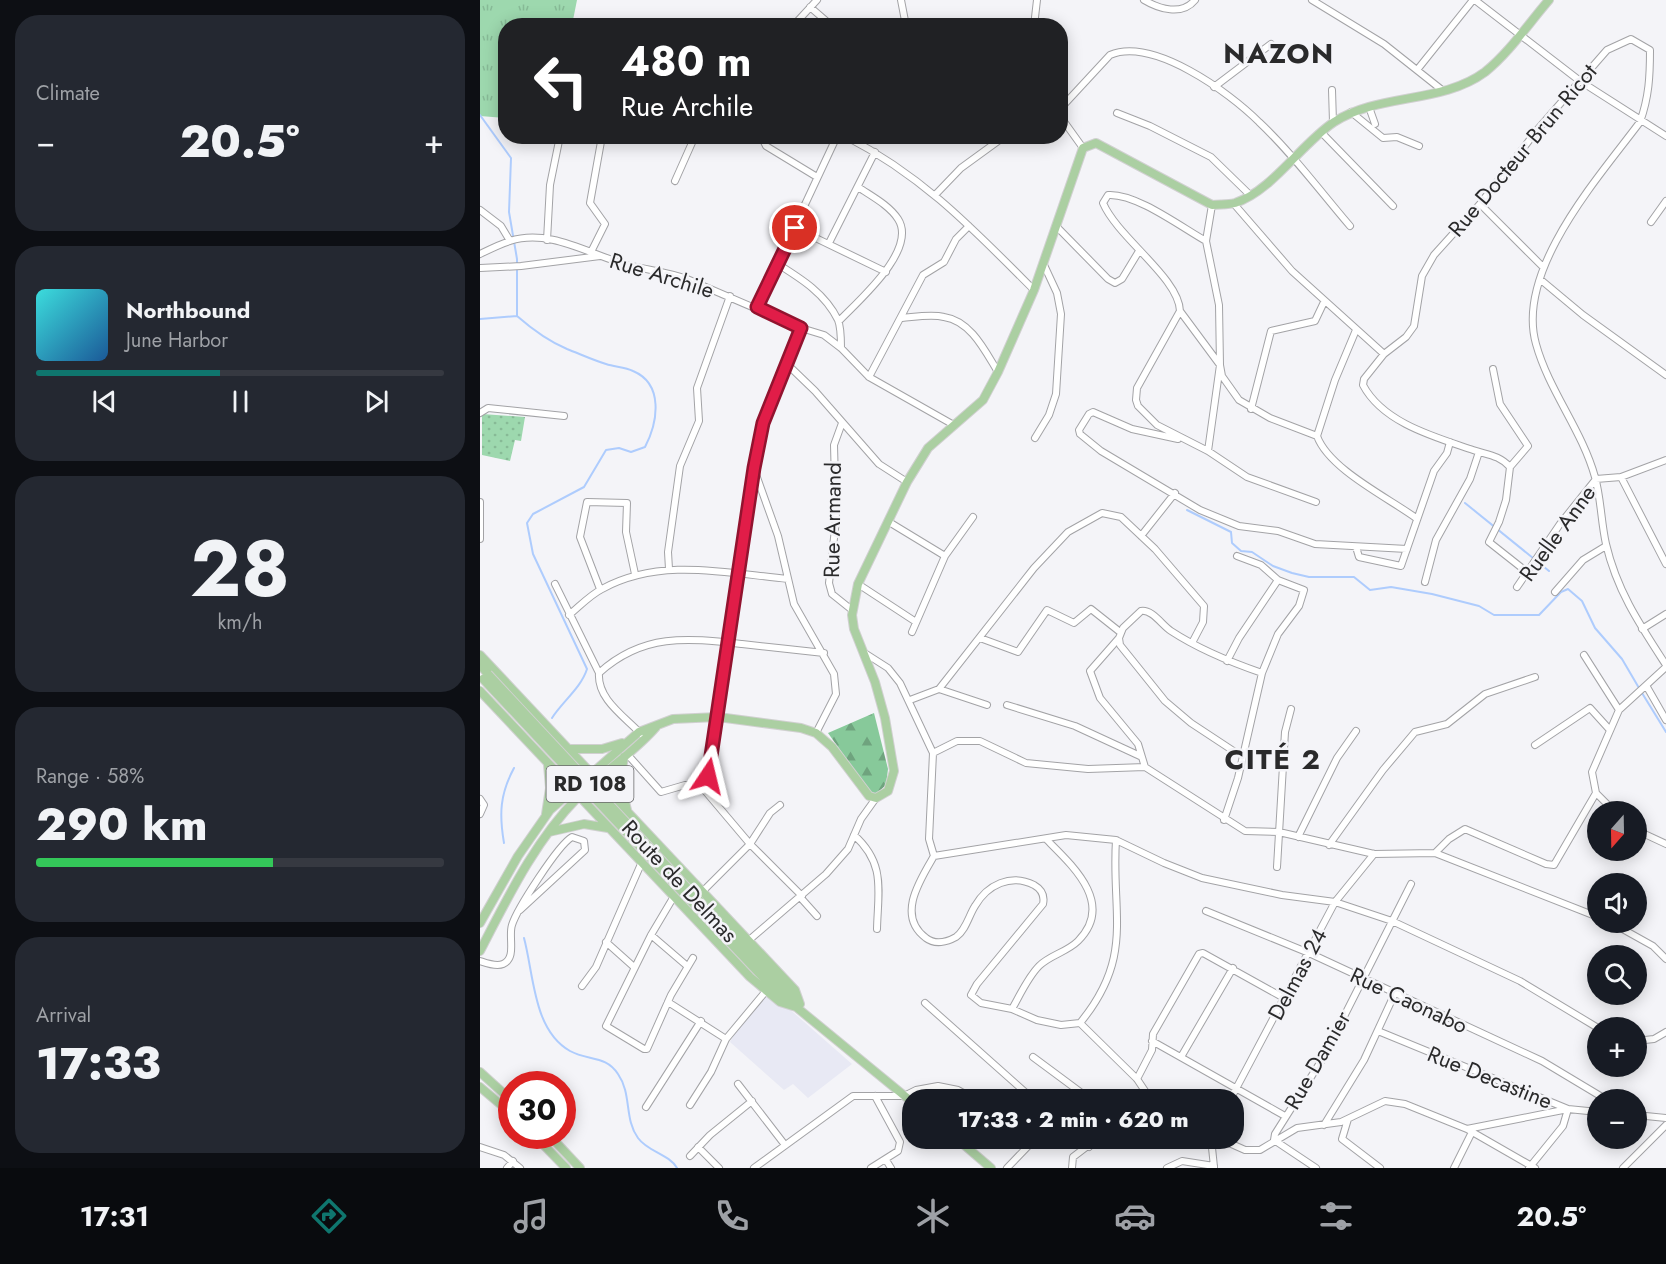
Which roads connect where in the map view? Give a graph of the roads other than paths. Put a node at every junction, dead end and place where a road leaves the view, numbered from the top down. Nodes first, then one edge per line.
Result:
1 (817, 0) edge
2 (901, 0) edge
3 (1038, 0) edge
4 (1144, 0) edge
5 (1195, 0) edge
6 (1312, 0) edge
7 (1474, 0) edge
8 (1549, 0) edge
9 (810, 7) junction
10 (801, 18) edge
11 (823, 18) edge
12 (904, 18) edge
13 (1035, 18) edge
14 (1519, 35) junction
15 (1271, 44) dead end
16 (1417, 70) junction
17 (1580, 81) junction
18 (1214, 87) junction
19 (1332, 90) dead end
20 (1442, 90) junction
21 (1068, 100) edge
22 (1370, 107) junction
23 (1352, 112) junction
24 (1117, 113) dead end
25 (1640, 122) junction
26 (1333, 123) junction
27 (1375, 124) dead end
28 (1068, 127) edge
29 (1321, 132) junction
30 (1666, 136) edge
31 (558, 144) edge
32 (601, 144) edge
33 (691, 144) edge
34 (765, 144) edge
35 (833, 144) edge
36 (860, 144) edge
37 (994, 144) edge
38 (1419, 146) dead end
39 (1083, 148) junction
40 (875, 152) junction
41 (1292, 158) junction
42 (818, 177) junction
43 (675, 181) dead end
44 (858, 187) junction
45 (936, 194) junction
46 (1251, 195) junction
47 (1666, 201) edge
48 (1234, 204) junction
49 (1480, 204) junction
50 (1212, 205) junction
51 (1393, 206) dead end
52 (480, 210) edge
53 (1651, 222) dead end
54 (969, 226) junction
55 (1350, 226) dead end
56 (1058, 227) junction
57 (795, 228) junction
58 (513, 240) junction
59 (547, 240) junction
60 (1206, 242) junction
61 (829, 243) junction
62 (1139, 251) junction
63 (591, 252) junction
64 (480, 254) edge
65 (600, 256) junction
66 (776, 263) junction
67 (1044, 265) junction
68 (1543, 267) junction
69 (480, 268) edge
70 (886, 272) junction
71 (1541, 280) junction
72 (1034, 290) junction
73 (730, 296) junction
74 (1324, 302) junction
75 (757, 307) junction
76 (1180, 311) junction
77 (902, 318) junction
78 (839, 321) junction
79 (801, 328) junction
80 (1356, 330) junction
81 (841, 348) junction
82 (1384, 354) junction
83 (788, 365) junction
84 (1220, 365) junction
85 (1493, 369) dead end
86 (998, 372) junction
87 (1666, 375) edge
88 (869, 377) junction
89 (1251, 409) junction
90 (480, 412) edge
91 (564, 416) dead end
92 (842, 423) junction
93 (952, 424) junction
94 (1317, 436) junction
95 (1035, 438) dead end
96 (1183, 440) junction
97 (1450, 442) junction
98 (1208, 451) junction
99 (1479, 452) junction
100 (1666, 460) edge
101 (1510, 467) junction
102 (754, 468) junction
103 (1622, 477) junction
104 (1596, 479) junction
105 (907, 482) junction
106 (1175, 493) junction
107 (480, 502) edge
108 (1316, 502) dead end
109 (973, 517) dead end
110 (1416, 518) junction
111 (889, 522) junction
112 (1141, 536) junction
113 (480, 539) edge
114 (1606, 546) junction
115 (1356, 547) junction
116 (1407, 549) junction
117 (945, 556) junction
118 (1237, 556) dead end
119 (1666, 564) edge
120 (669, 569) junction
121 (1527, 572) junction
122 (635, 574) junction
123 (740, 574) junction
124 (788, 579) junction
125 (1278, 580) junction
126 (1425, 582) dead end
127 (555, 584) dead end
128 (858, 584) junction
129 (1517, 587) dead end
130 (600, 589) junction
131 (1555, 592) dead end
132 (852, 610) junction
133 (1666, 614) edge
134 (569, 615) junction
135 (916, 622) junction
136 (1642, 629) junction
137 (912, 632) dead end
138 (1120, 635) junction
139 (980, 638) junction
140 (730, 643) junction
141 (1192, 643) junction
142 (863, 652) junction
143 (824, 653) junction
144 (480, 655) edge
145 (1584, 655) dead end
146 (1227, 661) junction
147 (480, 665) edge
148 (1666, 666) edge
149 (599, 673) junction
150 (1262, 673) junction
151 (484, 676) edge
152 (1535, 677) dead end
153 (939, 689) junction
154 (1643, 690) junction
155 (480, 691) edge
156 (910, 700) junction
157 (987, 705) dead end
158 (1007, 705) dead end
159 (1291, 709) dead end
160 (1619, 710) junction
161 (718, 717) junction
162 (1666, 720) edge
163 (657, 726) junction
164 (1609, 729) junction
165 (1356, 730) dead end
166 (816, 733) junction
167 (634, 736) junction
168 (645, 740) junction
169 (1535, 744) dead end
170 (567, 749) junction
171 (933, 753) junction
172 (1242, 753) junction
173 (626, 755) junction
174 (1140, 756) junction
175 (547, 762) junction
176 (1145, 767) junction
177 (590, 774) junction
178 (598, 779) junction
179 (700, 786) junction
180 (570, 792) junction
181 (1596, 793) junction
182 (579, 796) junction
183 (876, 798) junction
184 (480, 799) edge
185 (1604, 801) edge
186 (780, 805) dead end
187 (480, 814) edge
188 (629, 814) junction
189 (545, 816) junction
190 (1224, 820) junction
191 (608, 828) junction
192 (1279, 832) junction
193 (548, 833) junction
194 (854, 835) junction
195 (1647, 835) edge
196 (1298, 837) junction
197 (1047, 840) junction
198 (1116, 840) junction
199 (750, 844) junction
200 (1666, 844) edge
201 (1329, 845) junction
202 (1435, 853) junction
203 (1374, 854) junction
204 (934, 856) junction
205 (641, 864) junction
206 (1276, 867) dead end
207 (1412, 884) dead end
208 (702, 892) junction
209 (801, 897) junction
210 (673, 898) junction
211 (1335, 902) junction
212 (520, 910) junction
213 (1206, 911) dead end
214 (1587, 913) edge
215 (817, 916) dead end
216 (1392, 921) junction
217 (480, 923) edge
218 (877, 929) dead end
219 (1630, 933) edge
220 (651, 934) junction
221 (748, 941) junction
222 (606, 942) junction
223 (480, 951) edge
224 (1309, 953) junction
225 (693, 958) dead end
226 (1666, 959) edge
227 (480, 961) edge
228 (686, 965) junction
229 (634, 967) junction
230 (1233, 968) junction
231 (1363, 978) junction
232 (582, 986) dead end
233 (766, 991) junction
234 (1395, 993) junction
235 (1284, 998) junction
236 (668, 1002) junction
237 (925, 1003) dead end
238 (798, 1006) junction
239 (1012, 1009) junction
240 (701, 1021) junction
241 (1587, 1021) edge
242 (1080, 1023) junction
243 (1378, 1031) junction
244 (1666, 1032) edge
245 (726, 1039) junction
246 (1647, 1040) edge
247 (1152, 1041) junction
248 (1181, 1057) junction
249 (1033, 1058) dead end
250 (480, 1072) edge
251 (1137, 1079) junction
252 (738, 1084) dead end
253 (480, 1087) edge
254 (1237, 1087) junction
255 (498, 1088) edge
256 (922, 1089) edge
257 (953, 1089) edge
258 (1022, 1089) edge
259 (1075, 1089) edge
260 (1143, 1089) edge
261 (1589, 1089) edge
262 (902, 1094) edge
263 (875, 1096) junction
264 (902, 1096) edge
265 (752, 1101) junction
266 (498, 1102) edge
267 (690, 1105) dead end
268 (646, 1107) dead end
269 (1568, 1109) junction
270 (1587, 1111) edge
271 (1285, 1116) junction
272 (1647, 1116) edge
273 (1666, 1118) edge
274 (1348, 1119) junction
275 (1324, 1125) junction
276 (1666, 1125) edge
277 (1469, 1131) junction
278 (1274, 1140) junction
279 (785, 1145) junction
280 (480, 1147) edge
281 (698, 1147) junction
282 (1244, 1148) edge
283 (548, 1149) edge
284 (562, 1149) edge
285 (969, 1149) edge
286 (1024, 1149) edge
287 (1086, 1149) edge
288 (1212, 1149) edge
289 (690, 1156) dead end
290 (886, 1160) junction
291 (513, 1161) junction
292 (1214, 1167) edge
293 (1532, 1167) edge
294 (507, 1168) edge
295 (520, 1168) edge
296 (566, 1168) edge
297 (580, 1168) edge
298 (719, 1168) edge
299 (754, 1168) edge
300 (871, 1168) edge
301 (891, 1168) edge
302 (991, 1168) edge
303 (1007, 1168) edge
304 (1072, 1168) edge
305 (1167, 1168) edge
306 (1316, 1168) edge
307 (1380, 1168) edge
308 (1454, 1168) edge
309 (1623, 1168) edge

1 - 9 street
2 - 12 street
3 - 13 street
4 - 5 street
6 - 16 street
7 - 14 street
7 - 16 street
8 - 14 main road
9 - 10 street
9 - 11 street
14 - 17 street
14 - 20 main road
15 - 18 street
16 - 20 street
17 - 25 street
17 - 25 street, Rue Docteur Brun Ricot
17 - 49 street, Rue Docteur Brun Ricot
18 - 21 street
18 - 41 street
19 - 26 street
20 - 22 main road
22 - 23 main road
22 - 27 street
23 - 26 main road
23 - 38 street
24 - 46 street
25 - 30 street
25 - 68 street
26 - 29 main road
28 - 39 street
29 - 41 main road
29 - 51 street
31 - 59 street
32 - 63 street
33 - 43 street
34 - 42 street
35 - 42 street
36 - 40 street
37 - 45 street
39 - 50 main road
39 - 56 main road
40 - 44 street
40 - 45 street
41 - 46 main road
41 - 55 street
42 - 57 street
44 - 61 street
44 - 70 street
45 - 54 street
46 - 48 main road
47 - 53 street
48 - 50 main road
48 - 74 street
49 - 68 street
49 - 82 street, Rue Docteur Brun Ricot
50 - 60 street
52 - 58 street
54 - 72 street
54 - 77 street
56 - 62 street
56 - 67 main road
57 - 61 street
57 - 66 street
58 - 59 street, Rue Archile
58 - 64 street, Rue Archile
59 - 63 street, Rue Archile
60 - 62 street
60 - 84 street
61 - 70 street
62 - 76 street
63 - 65 street, Rue Archile
65 - 69 street
65 - 73 street, Rue Archile
66 - 75 street
66 - 78 street
67 - 72 main road
67 - 95 street
68 - 71 street
70 - 78 street
71 - 87 street
71 - 104 street
72 - 86 main road
73 - 75 street, Rue Archile
73 - 120 street
74 - 80 street
74 - 89 street
75 - 79 street, Rue Archile
76 - 84 street
76 - 96 street
77 - 86 street
77 - 88 street
78 - 81 street
79 - 81 street, Rue Archile
79 - 83 street
80 - 82 street
80 - 94 street
81 - 88 street, Rue Archile
82 - 97 street, Rue Docteur Brun Ricot
83 - 92 street
83 - 102 street
84 - 89 street
84 - 98 street
85 - 101 street
86 - 93 main road
88 - 93 street, Rue Archile
89 - 94 street
90 - 91 street
92 - 105 street
92 - 132 street, Rue Armand
93 - 105 main road
94 - 110 street
96 - 98 street
96 - 106 street
97 - 99 street, Rue Docteur Brun Ricot
97 - 110 street
98 - 108 street
99 - 101 street, Rue Docteur Brun Ricot
99 - 126 street
100 - 103 street, Ruelle Anne
101 - 121 street
102 - 123 street
102 - 124 street
103 - 104 street, Ruelle Anne
103 - 119 street
104 - 114 street
104 - 121 street, Ruelle Anne
105 - 111 main road
106 - 112 street
106 - 115 street
107 - 113 street
109 - 117 street
110 - 116 street
111 - 117 street
111 - 128 main road
112 - 139 street
112 - 141 street
114 - 131 street
114 - 136 street
115 - 116 street
115 - 116 street
117 - 135 street
118 - 125 street
120 - 122 street
120 - 123 street
121 - 129 street, Ruelle Anne
122 - 130 street
122 - 130 street
123 - 124 street
123 - 140 street
124 - 143 street
125 - 146 street
125 - 150 street
127 - 134 street
128 - 132 main road
128 - 135 street
130 - 134 street
132 - 142 main road
133 - 136 street
134 - 149 street
135 - 137 street
136 - 148 street
138 - 139 street
138 - 141 street
138 - 172 street
138 - 174 street
139 - 153 street
140 - 143 street
140 - 149 street
140 - 161 street
141 - 146 street
142 - 156 street
142 - 183 main road
143 - 166 street
144 - 170 main road
145 - 160 street
146 - 150 street
147 - 151 main road, Route de Delmas / RD 108
148 - 154 street
149 - 167 street
150 - 172 street
151 - 238 main road, Route de Delmas / RD 108, bridge
152 - 201 street
153 - 156 street
153 - 157 street
154 - 160 street
154 - 162 street
155 - 175 main road
156 - 171 street
158 - 174 street
159 - 192 street
160 - 164 street
161 - 163 main road
161 - 166 main road
161 - 179 street
163 - 167 main road
163 - 168 main road
164 - 169 street
164 - 181 street
165 - 196 street
166 - 183 main road
167 - 168 street
167 - 170 main road
167 - 177 main road
168 - 173 main road
170 - 177 main road
171 - 176 street
171 - 204 street
172 - 190 street
173 - 178 main road
173 - 179 street
173 - 188 main road
174 - 176 street
175 - 180 main road
175 - 189 main road
176 - 190 street
177 - 178 main road
177 - 180 main road
178 - 182 main road
178 - 188 main road
179 - 199 street
180 - 182 main road
180 - 189 main road
181 - 185 street
181 - 202 street
182 - 191 main road
182 - 193 main road
183 - 194 street
184 - 187 street
186 - 199 street
188 - 208 main road
189 - 217 main road
190 - 192 street
191 - 193 main road
191 - 205 main road
192 - 196 street
192 - 206 street
193 - 223 main road
194 - 209 street
194 - 218 street
195 - 200 street
196 - 201 street
197 - 198 street
197 - 204 street
197 - 239 street
198 - 211 street
198 - 242 street
199 - 208 street
199 - 209 street
201 - 203 street
202 - 203 street
202 - 214 street
203 - 211 street, Delmas 24
204 - 239 street
205 - 210 main road
205 - 222 street
207 - 216 street, Rue Damier
208 - 221 main road
209 - 215 street
209 - 221 street
210 - 220 street
210 - 233 main road
211 - 216 street
211 - 224 street, Delmas 24
212 - 212 street
212 - 227 street
213 - 224 street, Rue Caonabo
216 - 231 street, Rue Damier
216 - 241 street
219 - 226 street
220 - 228 street
220 - 229 street
221 - 238 main road
222 - 229 street
222 - 232 street
224 - 231 street, Rue Caonabo
224 - 235 street, Delmas 24
225 - 228 street
228 - 236 street
229 - 236 street
230 - 235 street
230 - 247 street
230 - 248 street
231 - 234 street, Rue Caonabo
231 - 271 street, Rue Damier
233 - 238 main road
233 - 245 street
234 - 243 street
234 - 261 street, Rue Caonabo
235 - 254 street, Delmas 24
236 - 240 street
237 - 258 street
238 - 262 main road, Route de Delmas / RD 108
239 - 242 street
240 - 245 street
240 - 268 street
242 - 251 street
243 - 269 street, Rue Decastine
243 - 275 street
244 - 246 street
245 - 267 street
247 - 248 street
247 - 251 street
248 - 254 street
249 - 259 street
250 - 255 main road
251 - 260 street
252 - 265 street
253 - 266 main road
254 - 271 street
256 - 257 street
263 - 264 street
263 - 279 street
263 - 290 street
265 - 279 street
265 - 281 street
269 - 270 street
269 - 277 street
269 - 293 street, Rue Decastine
271 - 278 street, Rue Damier
272 - 273 street
274 - 275 street
274 - 277 street
274 - 307 street
275 - 278 street
276 - 309 street
277 - 293 street
277 - 308 street
278 - 282 street
278 - 306 street
279 - 299 street
280 - 291 street
281 - 289 street
281 - 298 street
283 - 296 main road
284 - 297 main road
285 - 302 main road
286 - 303 street
287 - 304 street
288 - 292 street
290 - 300 street
290 - 301 street
291 - 294 street
291 - 295 street
292 - 305 street

